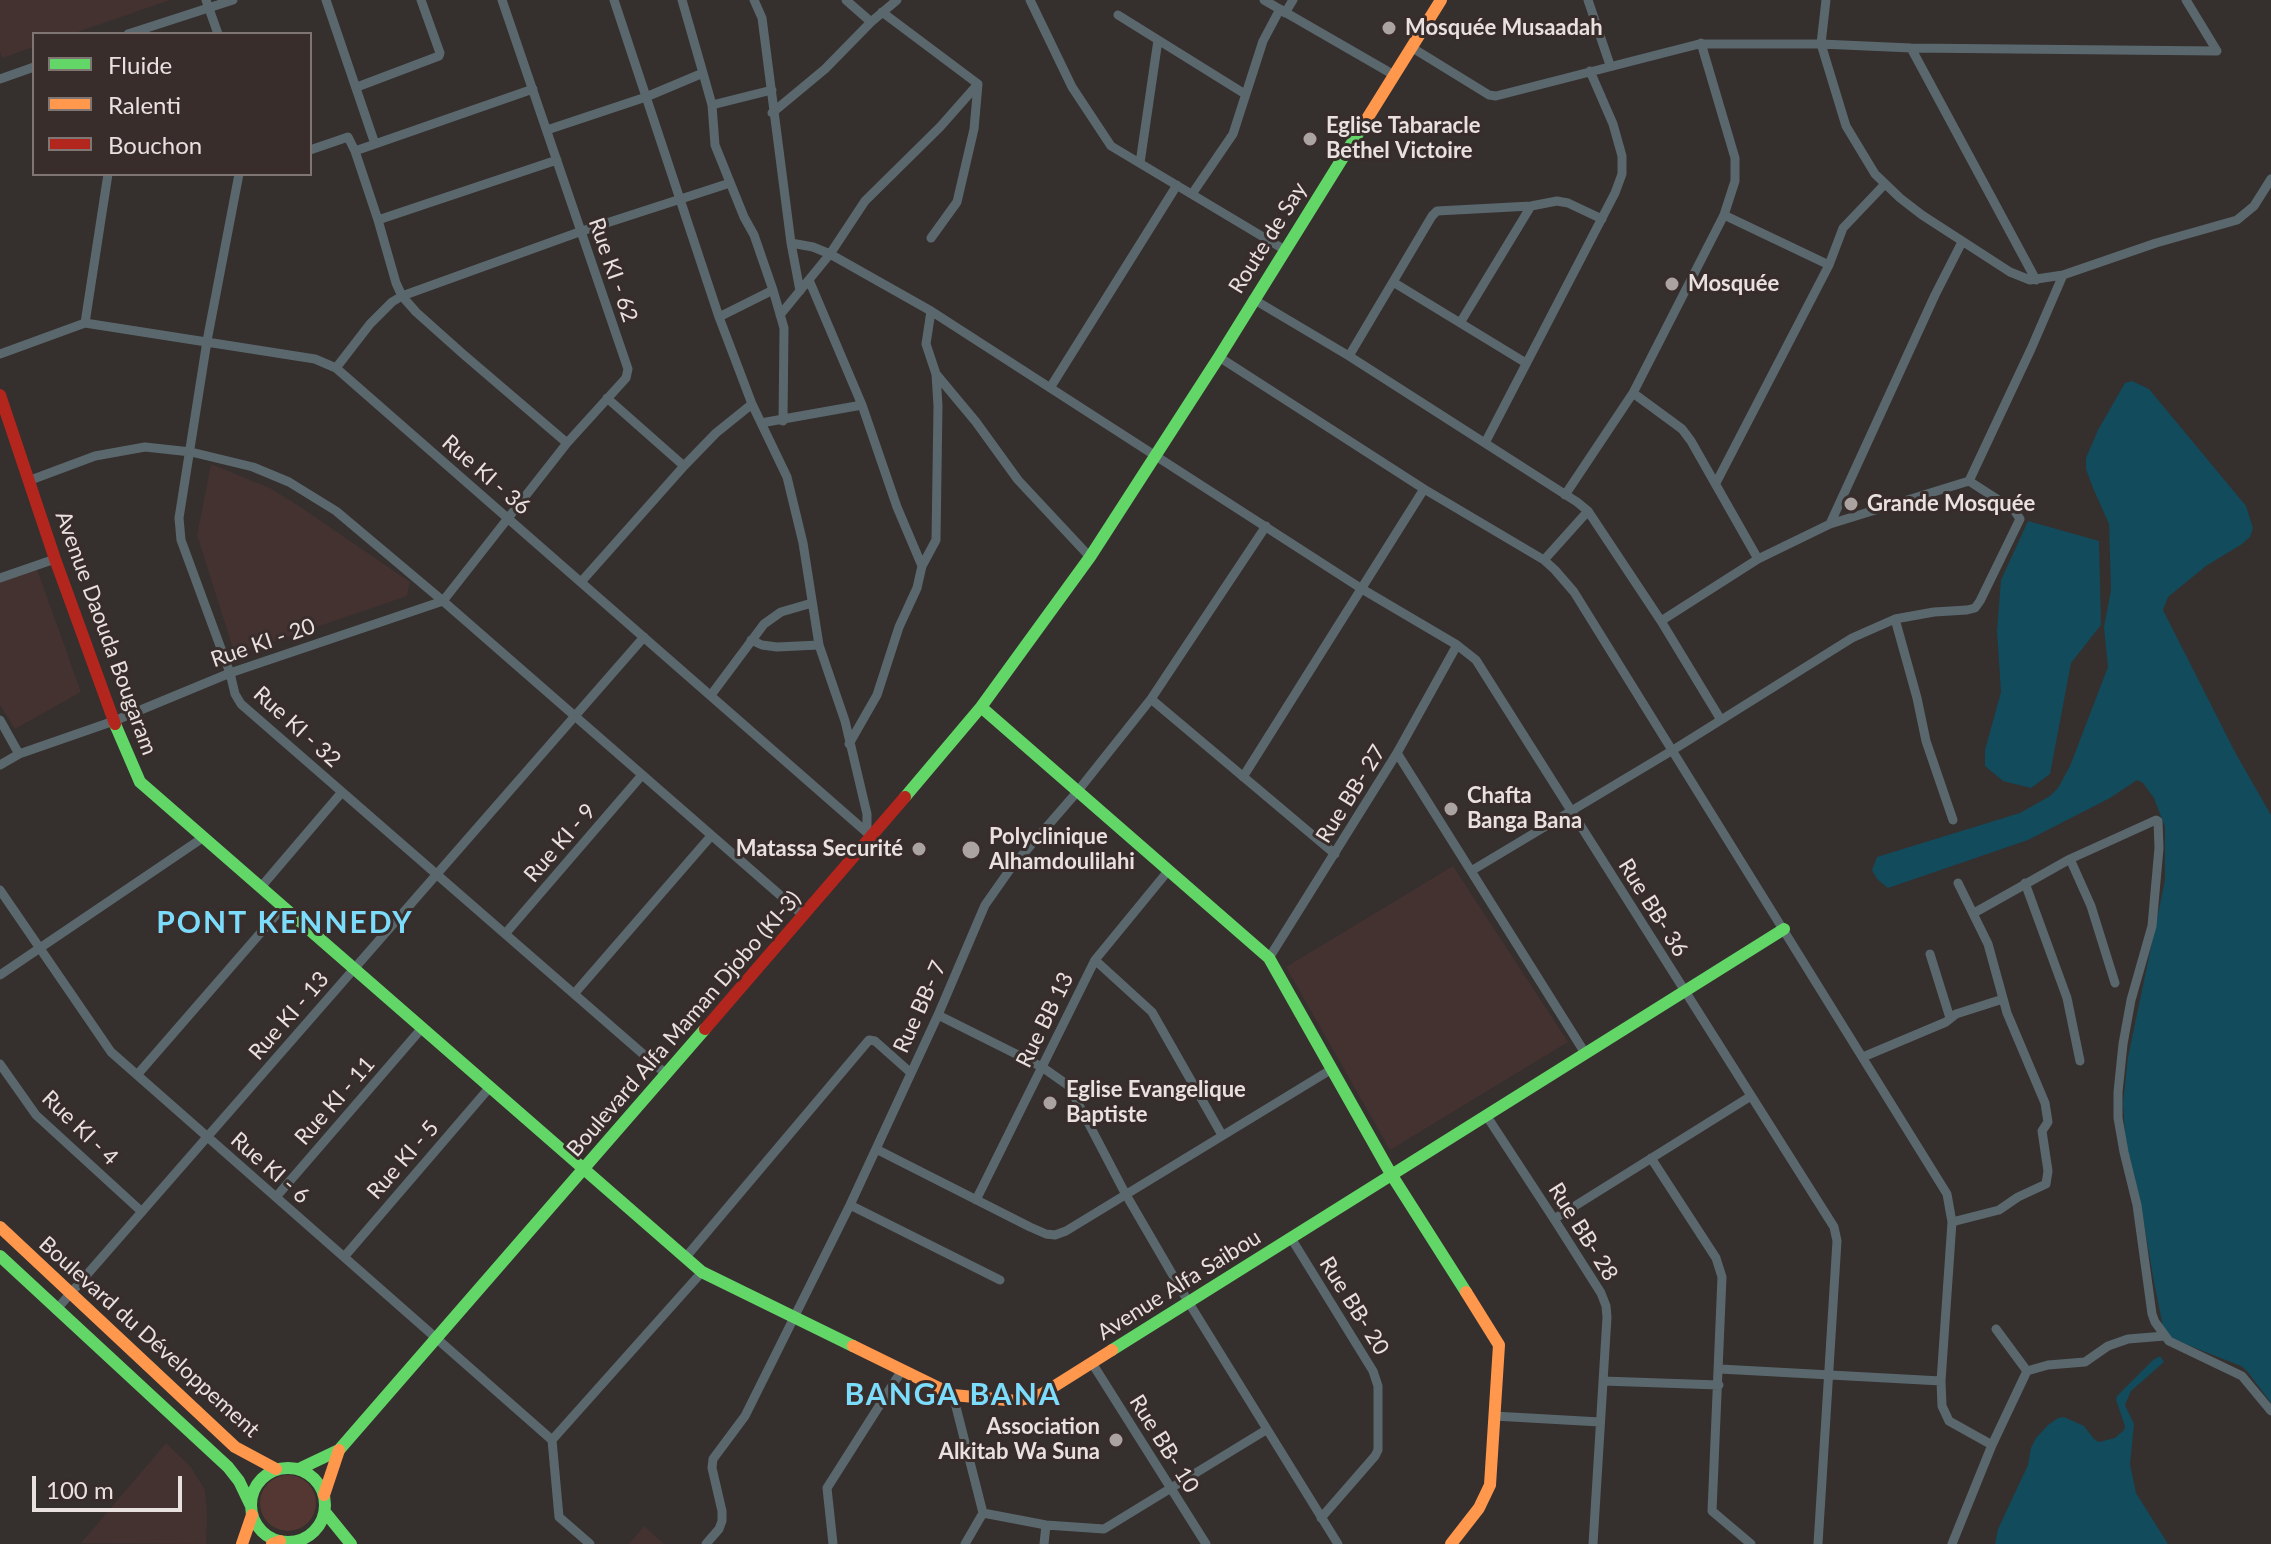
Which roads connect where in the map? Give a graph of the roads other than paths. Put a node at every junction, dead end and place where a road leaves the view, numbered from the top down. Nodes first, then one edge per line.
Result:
1 (233, 0) edge
2 (326, 0) edge
3 (421, 0) edge
4 (502, 0) edge
5 (614, 0) edge
6 (682, 0) edge
7 (754, 0) edge
8 (846, 0) edge
9 (897, 0) edge
10 (1030, 0) edge
11 (1264, 0) edge
12 (1293, 0) edge
13 (1441, 0) edge
14 (1588, 0) edge
15 (1826, 0) edge
16 (2186, 0) edge
17 (207, 4) edge
18 (1282, 11) junction
19 (882, 12) junction
20 (1118, 15) dead end
21 (871, 22) junction
22 (133, 32) edge
23 (217, 32) edge
24 (1158, 40) junction
25 (1701, 43) junction
26 (1821, 44) junction
27 (1411, 47) junction
28 (1911, 48) junction
29 (1610, 65) junction
30 (32, 68) edge
31 (1590, 71) junction
32 (703, 73) junction
33 (1394, 75) junction
34 (0, 79) edge
35 (978, 84) junction
36 (357, 87) junction
37 (533, 89) junction
38 (772, 90) junction
39 (1245, 94) junction
40 (646, 97) junction
41 (712, 105) junction
42 (772, 113) junction
43 (547, 130) junction
44 (375, 144) junction
45 (312, 149) edge
46 (355, 151) junction
47 (557, 160) junction
48 (1140, 163) junction
49 (108, 176) edge
50 (240, 176) edge
51 (2271, 179) edge
52 (730, 183) junction
53 (1177, 185) junction
54 (1884, 185) junction
55 (1192, 194) junction
56 (680, 200) junction
57 (1531, 206) junction
58 (1724, 215) junction
59 (1602, 219) junction
60 (378, 220) junction
61 (582, 231) junction
62 (931, 238) dead end
63 (1962, 242) junction
64 (791, 243) junction
65 (1285, 250) junction
66 (830, 254) junction
67 (1829, 265) junction
68 (2063, 275) junction
69 (809, 280) junction
70 (2036, 280) junction
71 (1393, 282) junction
72 (773, 290) junction
73 (800, 291) junction
74 (402, 296) junction
75 (1253, 299) junction
76 (931, 311) junction
77 (780, 315) junction
78 (719, 317) junction
79 (85, 323) junction
80 (1460, 323) junction
81 (207, 341) junction
82 (0, 354) edge
83 (1349, 356) junction
84 (1219, 357) junction
85 (1526, 363) junction
86 (336, 368) junction
87 (936, 374) junction
88 (1050, 388) junction
89 (1633, 393) junction
90 (0, 395) edge
91 (607, 398) junction
92 (752, 404) junction
93 (862, 405) junction
94 (783, 421) junction
95 (761, 423) junction
96 (567, 443) junction
97 (1485, 443) junction
98 (191, 452) junction
99 (1155, 456) junction
100 (684, 466) junction
101 (28, 481) junction
102 (1969, 481) junction
103 (1716, 483) junction
104 (1424, 489) junction
105 (1565, 495) junction
106 (1588, 511) junction
107 (507, 517) junction
108 (1830, 524) junction
109 (1266, 526) junction
110 (1090, 557) junction
111 (55, 559) junction
112 (1758, 559) junction
113 (1544, 560) junction
114 (922, 566) junction
115 (0, 578) edge
116 (581, 582) junction
117 (1362, 589) junction
118 (443, 601) junction
119 (812, 603) junction
120 (1895, 619) junction
121 (1661, 621) junction
122 (644, 637) junction
123 (751, 640) junction
124 (819, 645) junction
125 (1457, 645) junction
126 (230, 673) junction
127 (711, 695) junction
128 (1151, 699) junction
129 (981, 707) junction
130 (575, 716) junction
131 (0, 720) edge
132 (1721, 720) junction
133 (114, 721) junction
134 (849, 744) junction
135 (1673, 750) junction
136 (1397, 753) junction
137 (19, 754) junction
138 (0, 765) edge
139 (642, 775) junction
140 (1243, 777) junction
141 (342, 792) junction
142 (1077, 792) junction
143 (1571, 810) junction
144 (1953, 820) dead end
145 (870, 835) junction
146 (711, 836) junction
147 (204, 837) junction
148 (1335, 854) junction
149 (2070, 859) junction
150 (1168, 871) junction
151 (1471, 871) junction
152 (436, 874) junction
153 (1958, 883) dead end
154 (2025, 883) junction
155 (261, 887) junction
156 (0, 890) edge
157 (283, 907) junction
158 (1974, 913) junction
159 (804, 916) junction
160 (1784, 929) junction
161 (505, 934) junction
162 (40, 948) junction
163 (1930, 954) dead end
164 (1269, 958) junction
165 (1095, 960) junction
166 (354, 969) junction
167 (0, 975) edge
168 (2115, 983) dead end
169 (1684, 991) junction
170 (574, 994) junction
171 (2003, 999) junction
172 (938, 1015) junction
173 (1950, 1018) junction
174 (422, 1028) junction
175 (1585, 1053) junction
176 (1863, 1057) junction
177 (2080, 1061) dead end
178 (0, 1064) edge
179 (1042, 1067) junction
180 (1332, 1069) junction
181 (911, 1073) junction
182 (666, 1074) junction
183 (137, 1075) junction
184 (490, 1087) junction
185 (1751, 1096) junction
186 (1486, 1115) junction
187 (1222, 1135) junction
188 (208, 1137) junction
189 (876, 1149) junction
190 (1651, 1158) junction
191 (583, 1169) junction
192 (1391, 1174) junction
193 (1125, 1193) junction
194 (276, 1197) junction
195 (976, 1200) junction
196 (850, 1205) junction
197 (142, 1212) junction
198 (1554, 1219) junction
199 (1952, 1222) junction
200 (0, 1227) edge
201 (1291, 1238) junction
202 (0, 1256) edge
203 (344, 1257) junction
204 (685, 1258) junction
205 (702, 1272) junction
206 (1000, 1280) dead end
207 (69, 1294) junction
208 (1189, 1303) junction
209 (56, 1310) junction
210 (793, 1316) junction
211 (1996, 1329) dead end
212 (2165, 1336) junction
213 (436, 1338) junction
214 (1092, 1363) junction
215 (1720, 1369) junction
216 (902, 1370) junction
217 (2027, 1371) junction
218 (1828, 1375) junction
219 (1603, 1381) junction
220 (1941, 1381) junction
221 (1719, 1385) junction
222 (953, 1395) junction
223 (2271, 1411) edge
224 (1494, 1416) junction
225 (1600, 1422) junction
226 (1266, 1430) junction
227 (552, 1440) junction
228 (1992, 1445) junction
229 (339, 1450) junction
230 (276, 1469) junction
231 (299, 1469) junction
232 (1171, 1489) junction
233 (324, 1495) junction
234 (251, 1509) junction
235 (325, 1512) junction
236 (983, 1513) junction
237 (1321, 1518) junction
238 (1046, 1525) junction
239 (301, 1540) junction
240 (276, 1542) edge
241 (242, 1544) edge
242 (317, 1544) edge
243 (351, 1544) edge
244 (590, 1544) edge
245 (706, 1544) edge
246 (833, 1544) edge
247 (965, 1544) edge
248 (1044, 1544) edge
249 (1206, 1544) edge
250 (1338, 1544) edge
251 (1451, 1544) edge
252 (1593, 1544) edge
253 (1751, 1544) edge
254 (1818, 1544) edge
255 (1952, 1544) edge

1 - 17 street
2 - 36 street
3 - 36 street
4 - 37 street, Rue KI - 62
5 - 40 street
6 - 32 street
7 - 38 street
8 - 21 street
9 - 19 street
10 - 48 street
11 - 18 street
12 - 18 street
13 - 27 main road, Route de Say
14 - 29 street
15 - 26 street
16 - 28 street
17 - 22 street
17 - 23 street
18 - 33 street
18 - 39 street
19 - 21 street
19 - 35 street
20 - 24 street
21 - 42 street
24 - 39 street
24 - 48 street
25 - 26 street
25 - 29 street
25 - 58 street
26 - 28 street
26 - 54 street
27 - 31 street
27 - 33 main road, Route de Say
28 - 70 street
29 - 31 street
30 - 34 street
31 - 59 street
32 - 40 street
32 - 41 street
33 - 65 main road, Route de Say
35 - 62 street
35 - 66 street
36 - 44 street
37 - 43 street, Rue KI - 62
37 - 44 street
38 - 41 street
38 - 42 street
39 - 55 street
40 - 43 street
40 - 56 street
41 - 52 street
42 - 64 street
43 - 47 street, Rue KI - 62
44 - 46 street
45 - 46 street
46 - 60 street
47 - 60 street
47 - 61 street, Rue KI - 62
48 - 53 street
49 - 79 street
50 - 81 street, Rue KI - 32
51 - 68 street
52 - 56 street
52 - 72 street
53 - 55 street
53 - 88 street
54 - 63 street
54 - 67 street
55 - 65 street
56 - 61 street
56 - 78 street
57 - 59 street
57 - 71 street
57 - 80 street
58 - 67 street
58 - 89 street
59 - 85 street
60 - 74 street
61 - 74 street
61 - 91 street, Rue KI - 62
63 - 70 street
63 - 108 street
64 - 66 street, Rue BB- 36
64 - 73 street
65 - 75 main road, Route de Say
66 - 69 street
66 - 76 street, Rue BB- 36
67 - 103 street
68 - 70 street
68 - 102 street
69 - 73 street
69 - 93 street
71 - 80 street
71 - 83 street
72 - 77 street
72 - 78 street
73 - 77 street
74 - 86 street
74 - 96 street
75 - 83 street
75 - 84 main road, Route de Say
76 - 87 street
76 - 88 street, Rue BB- 36
77 - 94 street
78 - 92 street
79 - 81 street, Rue KI - 36
79 - 82 street, Rue KI - 36
80 - 85 street
81 - 86 street, Rue KI - 36
81 - 98 street, Rue KI - 32
83 - 97 street
84 - 99 main road, Route de Say
84 - 104 street
85 - 97 street
86 - 107 street, Rue KI - 36
87 - 110 street
87 - 114 street
88 - 99 street, Rue BB- 36
89 - 103 street
89 - 105 street
90 - 101 main road, Avenue Daouda Bougaram
91 - 96 street, Rue KI - 62
91 - 100 street
92 - 95 street
92 - 100 street
93 - 94 street
93 - 114 street
94 - 95 street
95 - 119 street
96 - 107 street, Rue KI - 62
97 - 105 street
98 - 101 street
98 - 118 street
98 - 126 street, Rue KI - 32
99 - 109 street, Rue BB- 36
99 - 110 main road, Boulevard Alfa Maman Djobo (KI-3)
100 - 116 street
101 - 111 main road, Avenue Daouda Bougaram
102 - 108 street
102 - 120 street
103 - 112 street
104 - 113 street
104 - 117 street
105 - 106 street
106 - 113 street
106 - 121 street
107 - 116 street, Rue KI - 36
107 - 118 street
108 - 112 street
109 - 117 street, Rue BB- 36
109 - 128 street, Rue BB- 7
110 - 129 main road, Boulevard Alfa Maman Djobo (KI-3)
111 - 115 street
111 - 133 main road, Avenue Daouda Bougaram
112 - 121 street
113 - 135 street
114 - 134 street
116 - 122 street, Rue KI - 36
117 - 125 street, Rue BB- 36
117 - 140 street
118 - 126 street, Rue KI - 20
118 - 130 street
119 - 123 street
119 - 124 street
120 - 132 street
120 - 144 street
121 - 132 street
122 - 127 street, Rue KI - 36
122 - 130 street, Rue KI - 13
123 - 124 street
123 - 127 street
124 - 134 street
125 - 136 street, Rue BB- 27
125 - 143 street, Rue BB- 36
126 - 133 street, Rue KI - 20
126 - 141 street, Rue KI - 32
127 - 145 street, Rue KI - 36
128 - 140 street
128 - 142 street, Rue BB- 7
129 - 142 main road
129 - 145 main road, Boulevard Alfa Maman Djobo (KI-3)
130 - 139 street
130 - 152 street, Rue KI - 13
131 - 137 street
132 - 135 street
133 - 137 street, Rue KI - 20
133 - 147 main road, Avenue Daouda Bougaram
134 - 145 street
135 - 143 street
135 - 160 street
136 - 148 street, Rue BB- 27
136 - 151 street
137 - 138 street, Rue KI - 20
139 - 146 street
139 - 161 street, Rue KI - 9
140 - 148 street
141 - 152 street, Rue KI - 32
141 - 155 street
142 - 150 main road
142 - 172 street, Rue BB- 7
143 - 151 street
143 - 169 street, Rue BB- 36
145 - 159 main road, Boulevard Alfa Maman Djobo (KI-3)
146 - 159 street
146 - 170 street
147 - 155 main road, Avenue Daouda Bougaram
147 - 162 street
148 - 164 street, Rue BB- 27
149 - 154 street
149 - 168 street
149 - 212 street
150 - 164 main road
150 - 165 street, Rue BB 13
151 - 175 street
152 - 161 street, Rue KI - 32
152 - 166 street, Rue KI - 13
153 - 158 street
154 - 158 street
154 - 177 street
155 - 157 main road, Avenue Daouda Bougaram
156 - 162 street, Rue KI - 6
157 - 166 main road, Avenue Daouda Bougaram
157 - 183 street
158 - 171 street
159 - 182 main road, Boulevard Alfa Maman Djobo (KI-3)
160 - 169 main road, Avenue Alfa Saibou
160 - 176 street
161 - 170 street, Rue KI - 32
162 - 167 street
162 - 183 street, Rue KI - 6
163 - 173 street
164 - 180 main road
165 - 179 street, Rue BB 13
165 - 187 street
166 - 174 main road, Avenue Daouda Bougaram
166 - 188 street, Rue KI - 13
169 - 175 main road, Avenue Alfa Saibou
169 - 185 street, Rue BB- 36
170 - 182 street, Rue KI - 32
171 - 173 street
171 - 199 street
172 - 179 street
172 - 181 street, Rue BB- 7
173 - 176 street
174 - 184 main road, Avenue Daouda Bougaram
174 - 194 street, Rue KI - 11
175 - 186 main road, Avenue Alfa Saibou
176 - 199 street
178 - 197 street, Rue KI - 4
179 - 193 street
179 - 195 street, Rue BB 13
180 - 187 street
180 - 192 main road
181 - 189 street, Rue BB- 7
181 - 204 street
182 - 191 main road, Boulevard Alfa Maman Djobo (KI-3)
183 - 188 street, Rue KI - 6
184 - 191 main road, Avenue Daouda Bougaram
184 - 203 street, Rue KI - 5
185 - 190 street
185 - 218 street, Rue BB- 36
186 - 192 main road, Avenue Alfa Saibou
186 - 198 street, Rue BB- 28
187 - 193 street
188 - 194 street, Rue KI - 6
188 - 197 street, Rue KI - 13
189 - 195 street
189 - 196 street, Rue BB- 7
190 - 198 street
190 - 215 street
191 - 204 main road, Avenue Alfa Saibou
191 - 213 main road, Boulevard Alfa Maman Djobo (KI-3)
192 - 201 main road, Avenue Alfa Saibou
192 - 224 main road
193 - 195 street
193 - 208 street
194 - 203 street, Rue KI - 6
196 - 206 street
196 - 210 street, Rue BB- 7
197 - 207 street, Rue KI - 13
198 - 219 street, Rue BB- 28
199 - 220 street
200 - 207 main road, Boulevard du Développement
201 - 208 main road, Avenue Alfa Saibou
201 - 237 street, Rue BB- 20
202 - 209 main road, Boulevard du Développement
203 - 213 street, Rue KI - 6
204 - 205 main road, Avenue Alfa Saibou
205 - 210 main road, Avenue Alfa Saibou
205 - 227 street
207 - 209 street, Rue KI - 13
207 - 230 main road, Boulevard du Développement
208 - 214 main road, Avenue Alfa Saibou
208 - 226 street
209 - 234 main road, Boulevard du Développement
210 - 216 main road, Avenue Alfa Saibou
210 - 245 street, Rue BB- 7
211 - 217 street
212 - 217 street
212 - 223 street
213 - 227 street, Rue KI - 6
213 - 229 main road, Boulevard Alfa Maman Djobo (KI-3)
214 - 222 main road, Avenue Alfa Saibou
214 - 232 street, Rue BB- 10
215 - 218 street
215 - 221 street
216 - 222 main road, Avenue Alfa Saibou
216 - 246 street
217 - 228 street
218 - 220 street
218 - 254 street, Rue BB- 36
219 - 221 street
219 - 225 street, Rue BB- 28
220 - 228 street
221 - 253 street
222 - 236 street
224 - 225 street
224 - 251 main road
225 - 252 street, Rue BB- 28
226 - 232 street
226 - 237 street
227 - 244 street
228 - 255 street
229 - 231 main road, Boulevard Alfa Maman Djobo (KI-3)
229 - 233 main road, Boulevard Alfa Maman Djobo (KI-3)
230 - 231 main road
230 - 234 main road
231 - 233 main road
232 - 238 street
232 - 249 street, Rue BB- 10
233 - 235 main road
234 - 240 main road
234 - 241 main road
235 - 239 main road
235 - 243 main road
236 - 238 street
236 - 247 street
237 - 250 street
238 - 248 street
239 - 240 main road
239 - 242 main road

